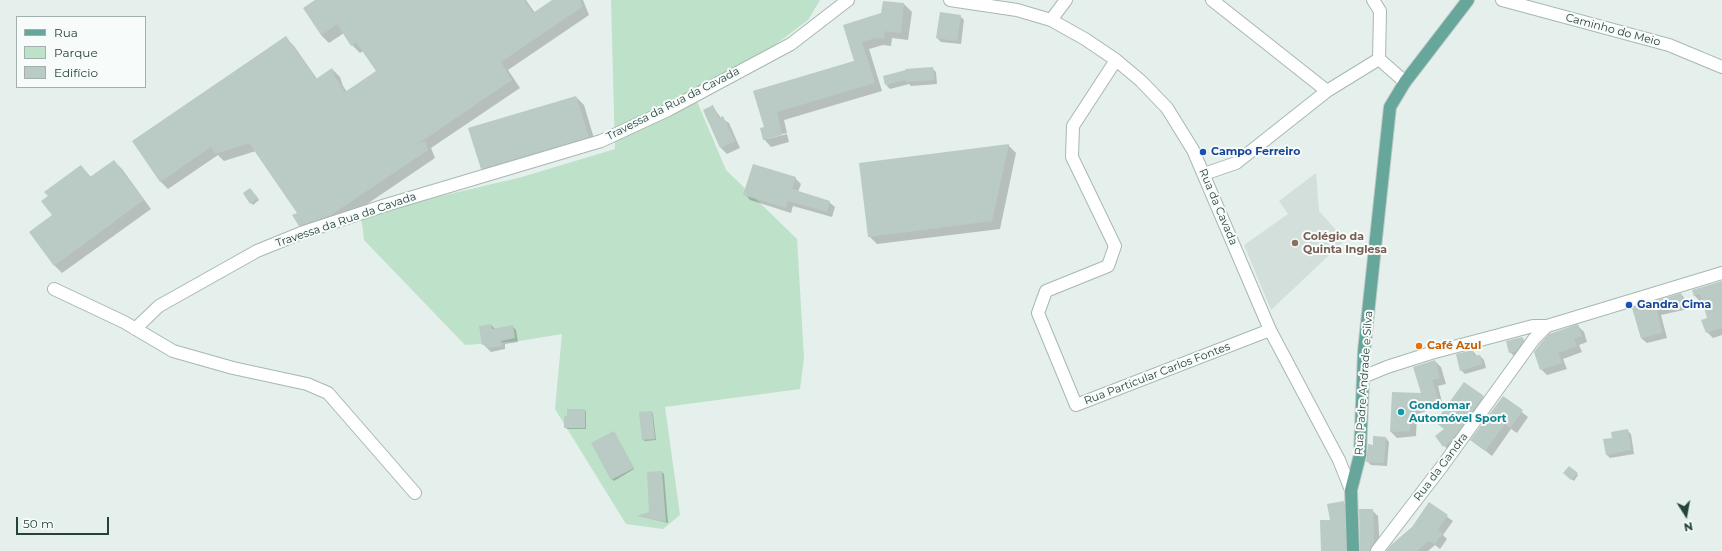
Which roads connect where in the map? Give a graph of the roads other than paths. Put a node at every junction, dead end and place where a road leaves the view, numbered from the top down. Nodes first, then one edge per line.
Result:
1 (848, 0) edge
2 (950, 0) edge
3 (1066, 0) edge
4 (1212, 0) edge
5 (1373, 0) edge
6 (1468, 0) edge
7 (1502, 0) edge
8 (1051, 20) junction
9 (1379, 59) junction
10 (1116, 60) junction
11 (1722, 67) edge
12 (1405, 82) junction
13 (1327, 91) junction
14 (1204, 174) junction
15 (1722, 273) edge
16 (54, 289) dead end
17 (1547, 326) junction
18 (135, 329) junction
19 (1270, 330) junction
20 (1363, 377) junction
21 (1351, 490) junction
22 (415, 493) dead end
23 (1354, 551) edge
24 (1377, 551) edge

1 - 18 street, Travessa da Rua da Cavada
2 - 8 street, Rua da Cavada
3 - 8 street
4 - 13 street
5 - 9 street
6 - 12 main road, Rua Padre Andrade e Silva
7 - 11 street, Caminho do Meio
8 - 10 street, Rua da Cavada
9 - 12 street
9 - 13 street
10 - 14 street, Rua da Cavada
10 - 19 street, Rua Particular Carlos Fontes
12 - 20 main road, Rua Padre Andrade e Silva
13 - 14 street
14 - 19 street, Rua da Cavada
15 - 17 street
16 - 18 street
17 - 20 street
17 - 24 street, Rua da Gandra
18 - 22 street
19 - 21 street, Rua da Cavada
20 - 21 main road, Rua Padre Andrade e Silva
21 - 23 main road, Rua Padre Andrade e Silva

